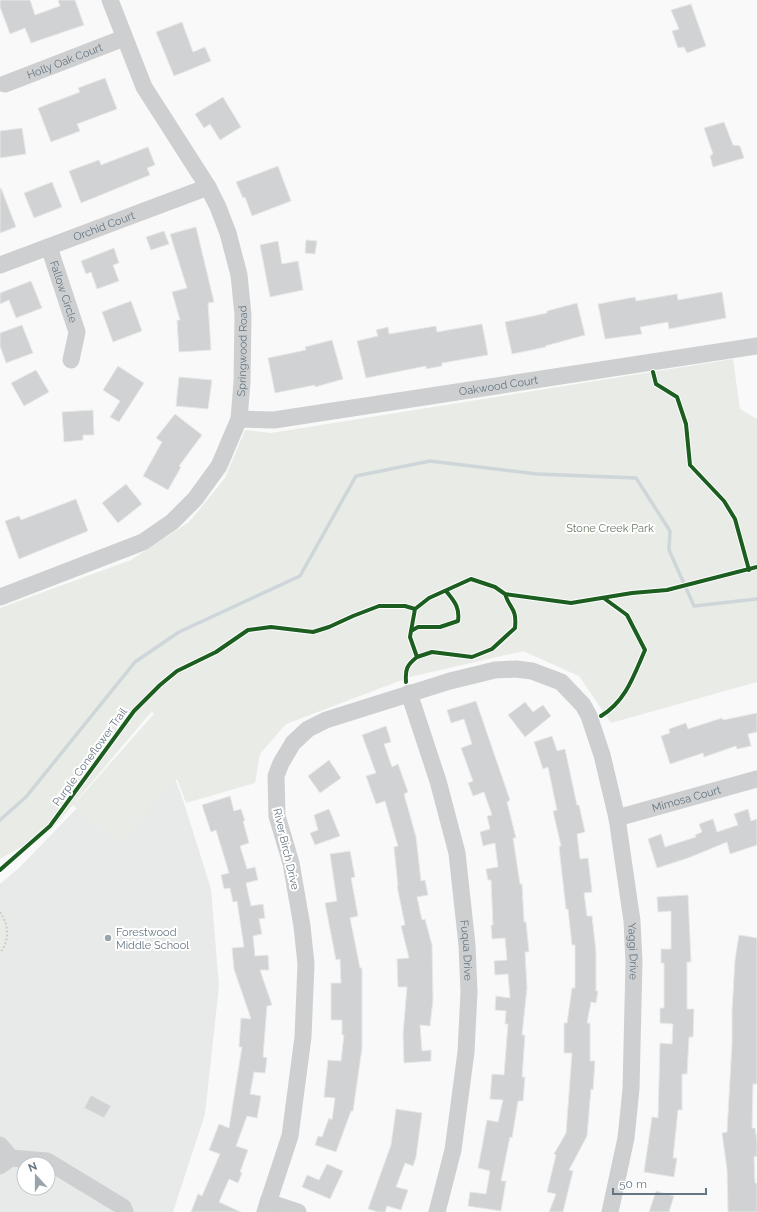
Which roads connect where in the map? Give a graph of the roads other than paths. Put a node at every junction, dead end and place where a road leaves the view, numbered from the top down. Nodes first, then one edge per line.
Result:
1 (110, 0) edge
2 (124, 38) junction
3 (5, 84) dead end
4 (208, 187) junction
5 (49, 247) junction
6 (0, 265) edge
7 (757, 346) edge
8 (71, 360) dead end
9 (239, 419) junction
10 (0, 597) edge
11 (410, 693) junction
12 (576, 698) joint
13 (757, 779) edge
14 (617, 818) junction
15 (0, 1145) edge
16 (6, 1162) edge
17 (267, 1207) edge
18 (125, 1212) edge
19 (298, 1212) edge
20 (437, 1212) edge
21 (610, 1212) edge

1 - 2 street, Springwood Road
2 - 3 street, Holly Oak Court
2 - 4 street, Springwood Road
4 - 5 street, Orchid Court
4 - 9 street, Springwood Road
5 - 6 street, Orchid Court
5 - 8 street, Fallow Circle
7 - 9 street, Oakwood Court
9 - 10 street, Springwood Road
11 - 12 street, River Birch Drive
11 - 17 street, River Birch Drive
11 - 20 street, Fuqua Drive
12 - 14 street, Yaggi Drive
13 - 14 street, Mimosa Court
14 - 21 street, Yaggi Drive
15 - 16 street
16 - 18 street
17 - 19 street

